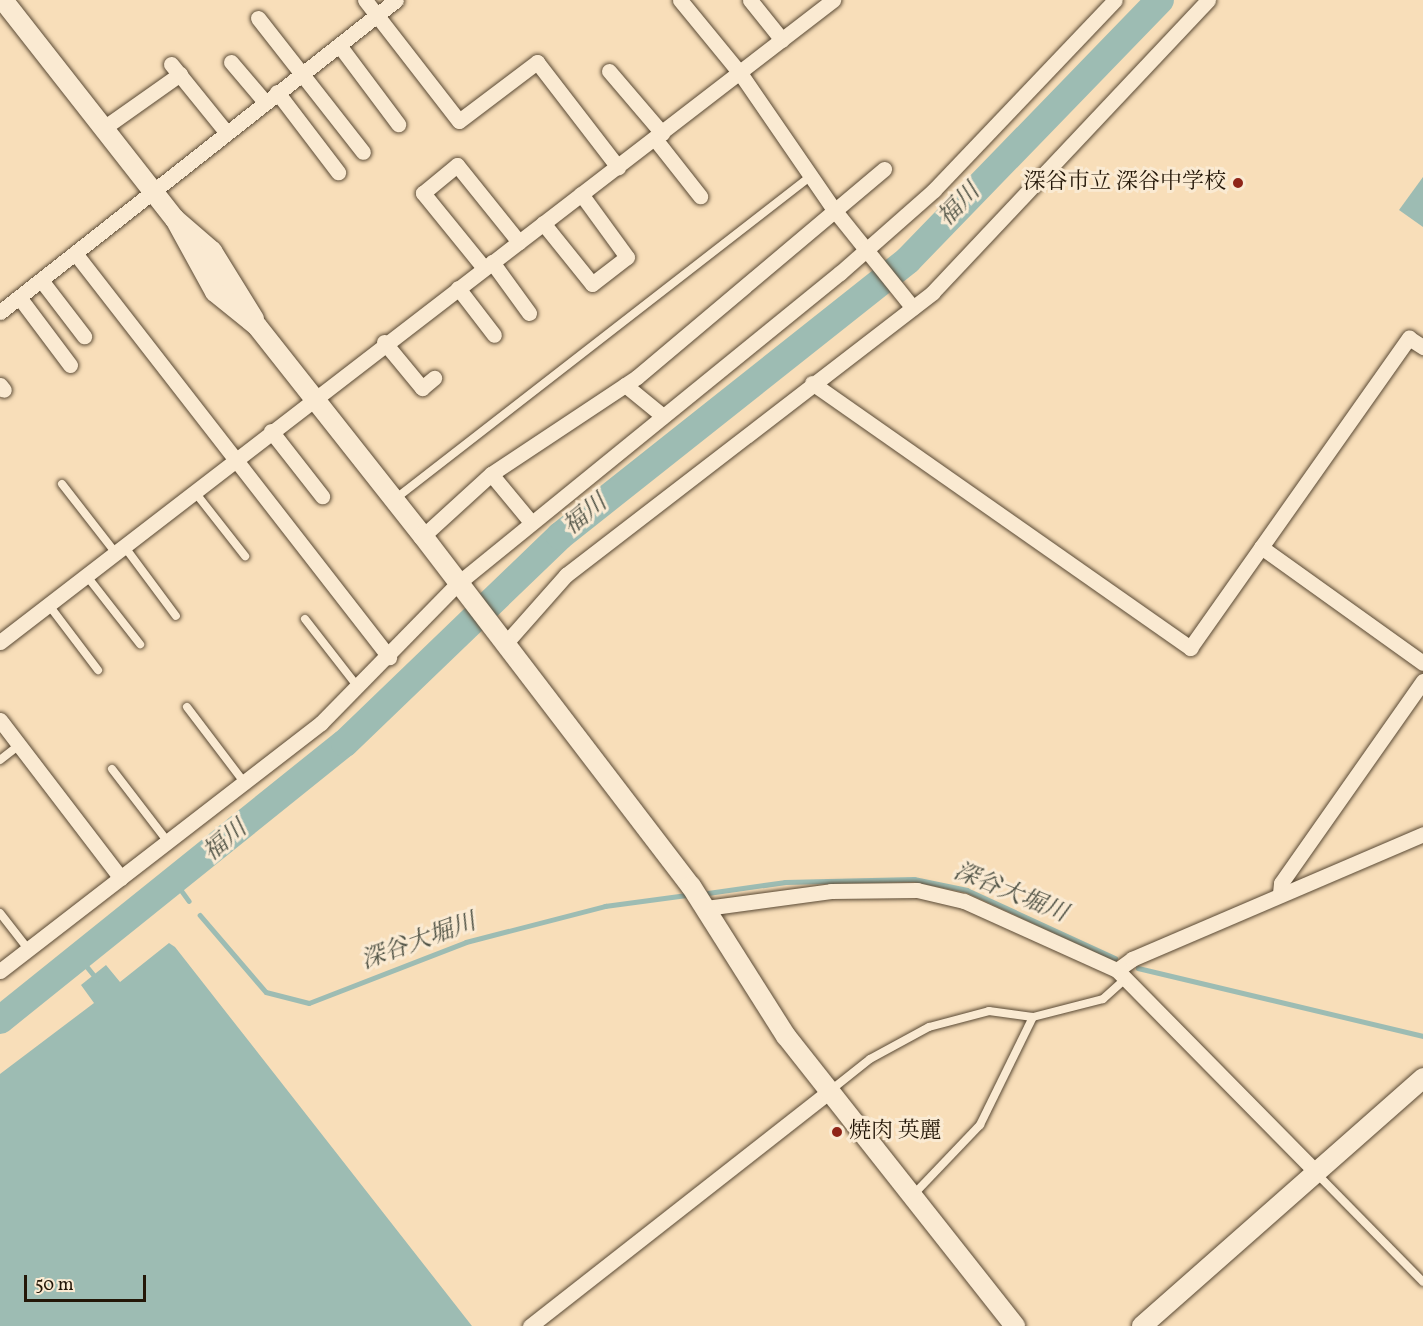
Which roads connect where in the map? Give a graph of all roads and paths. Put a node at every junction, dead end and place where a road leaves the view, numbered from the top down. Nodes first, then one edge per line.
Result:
1 (3, 0) edge
2 (365, 0) edge
3 (396, 0) edge
4 (680, 0) edge
5 (750, 0) edge
6 (1115, 0) edge
7 (1208, 0) edge
8 (824, 3) edge
9 (377, 15) junction
10 (258, 18) dead end
11 (782, 40) junction
12 (339, 45) junction
13 (231, 62) dead end
14 (609, 71) dead end
15 (303, 73) junction
16 (740, 74) junction
17 (271, 97) junction
18 (398, 124) dead end
19 (105, 128) junction
20 (226, 132) junction
21 (658, 136) junction
22 (363, 152) dead end
23 (618, 167) junction
24 (884, 169) dead end
25 (338, 172) dead end
26 (811, 176) junction
27 (153, 192) junction
28 (581, 194) junction
29 (700, 196) dead end
30 (834, 211) junction
31 (543, 223) junction
32 (519, 242) junction
33 (868, 252) junction
34 (75, 253) junction
35 (488, 265) junction
36 (41, 279) junction
37 (458, 288) junction
38 (19, 297) junction
39 (910, 304) junction
40 (0, 312) edge
41 (529, 313) dead end
42 (494, 335) dead end
43 (84, 336) dead end
44 (384, 342) junction
45 (1423, 347) edge
46 (70, 365) dead end
47 (434, 378) dead end
48 (812, 383) junction
49 (626, 385) junction
50 (313, 396) junction
51 (663, 416) junction
52 (271, 431) junction
53 (238, 457) junction
54 (491, 474) junction
55 (62, 484) dead end
56 (194, 491) junction
57 (322, 496) dead end
58 (394, 500) junction
59 (530, 521) junction
60 (423, 536) junction
61 (1261, 547) junction
62 (119, 549) junction
63 (246, 556) dead end
64 (86, 575) junction
65 (460, 587) junction
66 (48, 604) junction
67 (176, 615) dead end
68 (305, 619) dead end
69 (501, 640) junction
70 (0, 642) edge
71 (140, 644) dead end
72 (389, 657) junction
73 (1423, 663) edge
74 (98, 670) dead end
75 (1423, 681) edge
76 (358, 687) junction
77 (187, 707) dead end
78 (0, 720) edge
79 (19, 745) junction
80 (0, 760) edge
81 (112, 769) dead end
82 (244, 782) junction
83 (1423, 834) edge
84 (168, 842) junction
85 (122, 878) junction
86 (1280, 893) junction
87 (706, 908) junction
88 (0, 914) edge
89 (28, 949) junction
90 (0, 971) edge
91 (1122, 974) junction
92 (1033, 1017) junction
93 (1423, 1078) edge
94 (830, 1091) junction
95 (1317, 1173) junction
96 (913, 1196) junction
97 (1423, 1282) edge
98 (530, 1326) edge
99 (1015, 1326) edge
100 (1142, 1326) edge

1 - 19 street
2 - 9 street
3 - 9 street
4 - 16 street
5 - 11 street
6 - 33 street
7 - 39 street
8 - 11 street
9 - 12 street
9 - 23 street
10 - 15 street
11 - 16 street
12 - 15 street
12 - 18 street
13 - 17 street
14 - 21 street
15 - 17 street
15 - 22 street
16 - 21 street
16 - 26 street
17 - 20 street
17 - 25 street
19 - 20 street
19 - 27 street
20 - 27 street
21 - 23 street
21 - 29 street
23 - 28 street
24 - 30 street
26 - 30 street
26 - 58 lane
27 - 34 street
27 - 50 street
28 - 31 street
28 - 31 street
30 - 33 street
30 - 49 street
31 - 32 street
32 - 35 street
32 - 35 street
33 - 39 street
33 - 51 street
34 - 36 street
34 - 53 street
35 - 37 street
35 - 41 street
36 - 38 street
36 - 43 street
37 - 42 street
37 - 44 street
38 - 40 street
38 - 46 street
39 - 48 street
44 - 47 street
44 - 50 street
45 - 61 street
48 - 61 street
48 - 69 street
49 - 51 street
49 - 54 street
50 - 52 street
50 - 58 street
51 - 59 street
52 - 53 street
52 - 57 street
53 - 56 street
53 - 72 street
54 - 59 street
54 - 60 street
55 - 62 lane
56 - 62 street
56 - 63 lane
58 - 60 street
59 - 65 street
60 - 65 street
61 - 73 street
62 - 64 street
62 - 67 lane
64 - 66 street
64 - 71 lane
65 - 69 street
65 - 72 street
66 - 70 street
66 - 74 lane
68 - 76 lane
69 - 87 street
72 - 76 street
75 - 86 street
76 - 82 street
77 - 82 lane
78 - 79 street
79 - 80 lane
79 - 85 street
81 - 84 lane
82 - 84 street
83 - 86 street
84 - 85 street
85 - 89 street
86 - 91 street
87 - 91 street
87 - 94 street
88 - 89 lane
89 - 90 street
91 - 92 lane
91 - 95 street
92 - 94 lane
92 - 96 lane
93 - 95 street
94 - 96 street
94 - 98 street
95 - 97 lane
95 - 100 street
96 - 99 street

